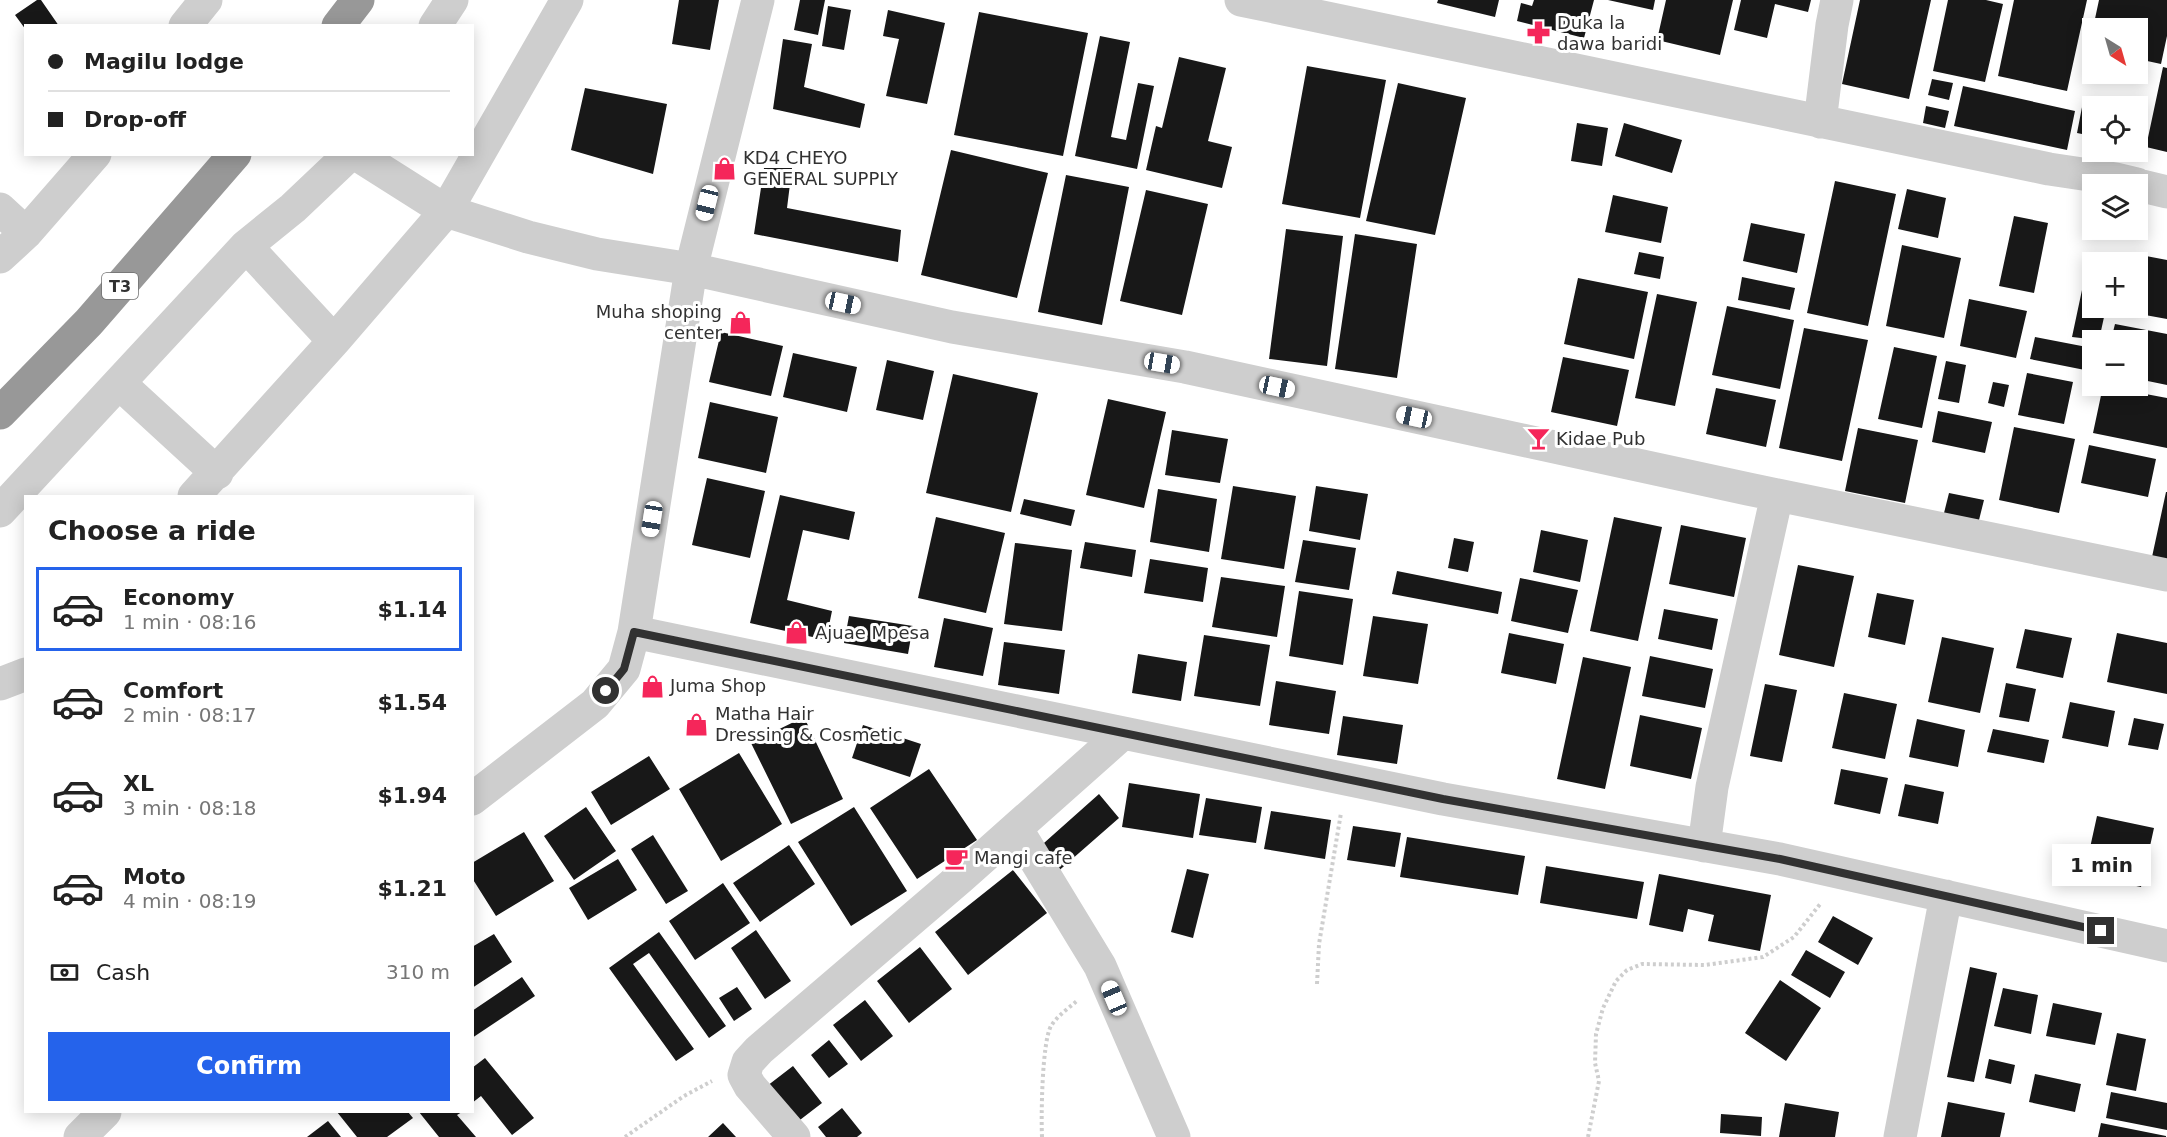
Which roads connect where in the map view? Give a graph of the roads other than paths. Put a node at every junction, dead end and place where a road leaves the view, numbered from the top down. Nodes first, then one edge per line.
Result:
1 (206, 0) edge
2 (358, 0) edge
3 (452, 0) edge
4 (567, 0) edge
5 (758, 0) edge
6 (1241, 0) edge
7 (1837, 0) edge
8 (187, 24) edge
9 (340, 24) edge
10 (436, 24) edge
11 (1820, 122) junction
12 (93, 156) edge
13 (233, 156) edge
14 (348, 156) edge
15 (359, 156) edge
16 (2082, 174) edge
17 (2148, 188) edge
18 (2167, 192) edge
19 (0, 209) edge
20 (447, 211) junction
21 (26, 233) junction
22 (246, 246) junction
23 (0, 257) edge
24 (691, 269) junction
25 (334, 340) junction
26 (119, 383) junction
27 (0, 413) edge
28 (217, 473) junction
29 (26, 495) edge
30 (195, 495) edge
31 (1777, 495) junction
32 (24, 497) edge
33 (10, 514) edge
34 (2167, 575) edge
35 (634, 632) junction
36 (24, 675) edge
37 (0, 684) edge
38 (1122, 734) junction
39 (474, 797) edge
40 (1016, 828) junction
41 (1704, 846) junction
42 (1946, 896) junction
43 (2167, 946) edge
44 (104, 1113) edge
45 (80, 1137) edge
46 (794, 1137) edge
47 (1174, 1137) edge
48 (1900, 1137) edge

1 - 8 street
2 - 9 highway
3 - 10 street
4 - 20 street
5 - 24 street
6 - 11 street
7 - 11 street
11 - 16 street
12 - 21 street
13 - 27 highway, T3
14 - 22 street
15 - 20 street
17 - 18 street
19 - 21 street
20 - 24 street
20 - 25 street
21 - 23 street
22 - 25 street
22 - 26 street
24 - 31 street
24 - 35 street
25 - 28 street
26 - 28 street
26 - 29 street
28 - 30 street
31 - 34 street
31 - 41 street
32 - 33 street
35 - 38 street
35 - 39 street
36 - 37 street
38 - 40 street
38 - 41 street
40 - 46 street
40 - 47 street
41 - 42 street
42 - 43 street
42 - 48 street
44 - 45 street

